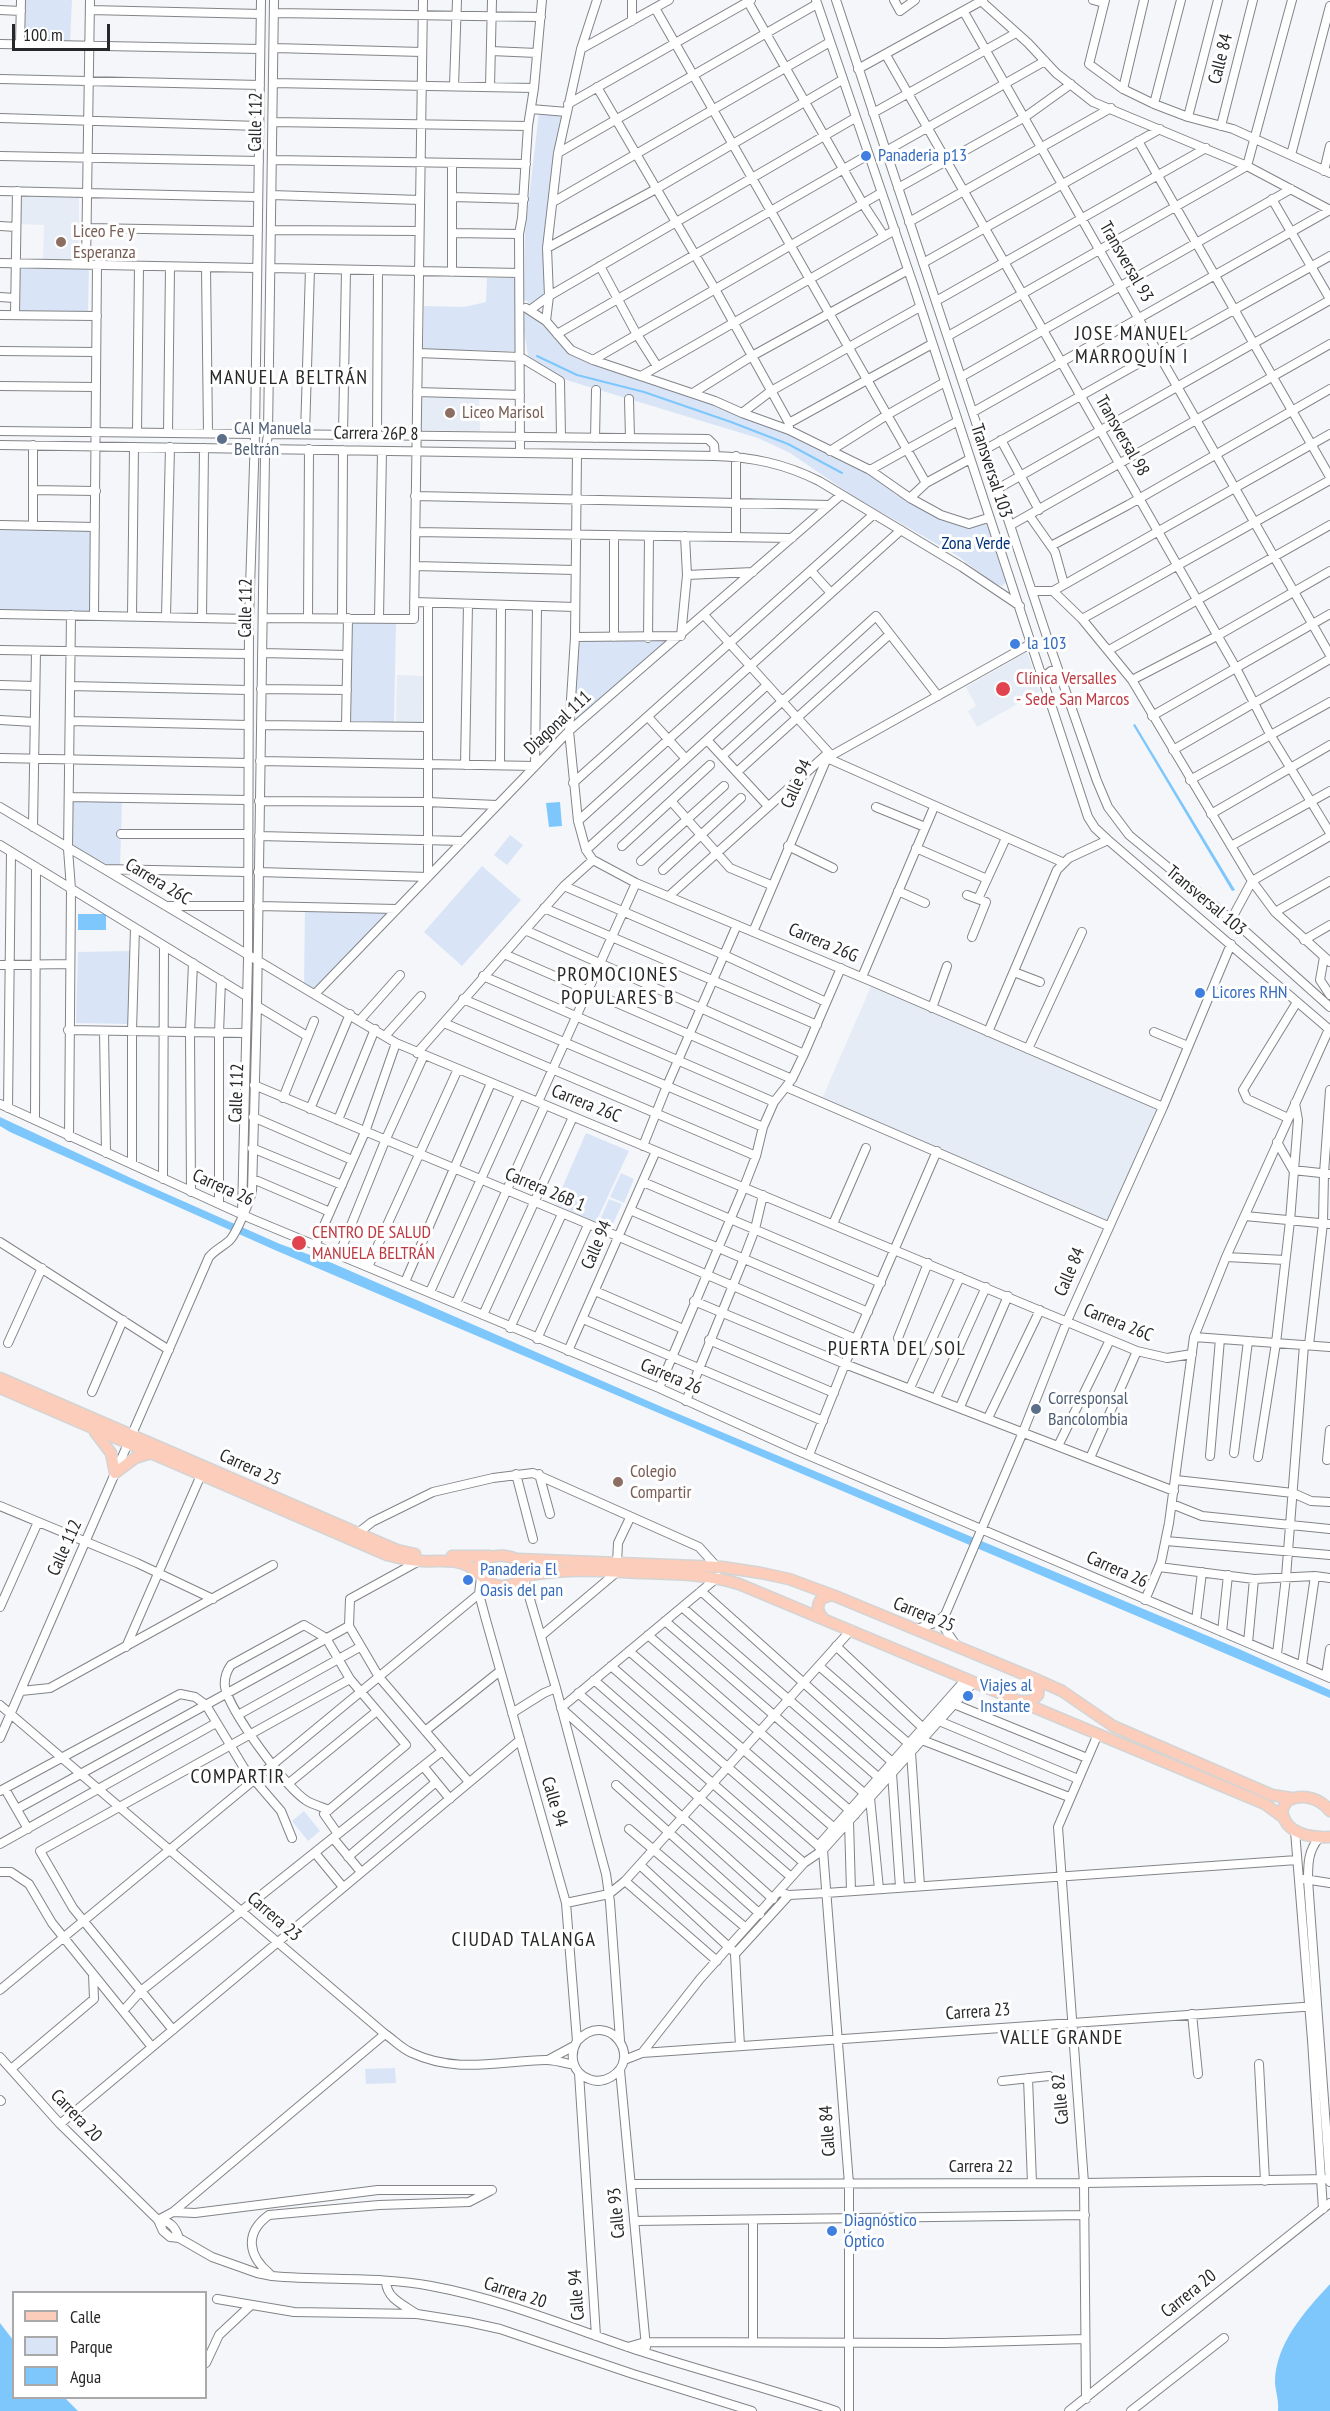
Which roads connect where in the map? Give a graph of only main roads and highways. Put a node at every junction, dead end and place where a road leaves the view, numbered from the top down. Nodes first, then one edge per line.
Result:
1 (0, 1378) edge
2 (0, 1388) edge
3 (90, 1428) junction
4 (130, 1439) junction
5 (151, 1453) junction
6 (494, 1556) junction
7 (518, 1558) junction
8 (617, 1568) junction
9 (717, 1572) junction
10 (479, 1575) junction
11 (525, 1578) junction
12 (835, 1596) junction
13 (826, 1620) junction
14 (1033, 1678) junction
15 (1022, 1701) junction
16 (1291, 1798) junction
17 (1330, 1811) edge
18 (1284, 1818) junction
19 (1325, 1836) edge

1 - 4 main road, Carrera 25
2 - 3 main road, Carrera 25
3 - 4 main road, Carrera 25
3 - 5 main road
4 - 5 main road, Carrera 25
4 - 6 main road, Carrera 25
5 - 10 main road, Carrera 25
6 - 7 main road
6 - 10 main road
7 - 8 main road, Carrera 25
7 - 11 main road
8 - 9 main road, Carrera 25
8 - 11 main road, Carrera 25
9 - 12 main road, Carrera 25
9 - 13 main road, Carrera 25
10 - 11 main road
12 - 13 main road
12 - 14 main road, Carrera 25
13 - 15 main road, Carrera 25
14 - 15 main road
14 - 16 main road, Carrera 25
15 - 18 main road, Carrera 25
16 - 17 main road, Carrera 25
16 - 18 main road
18 - 19 main road, Carrera 25

